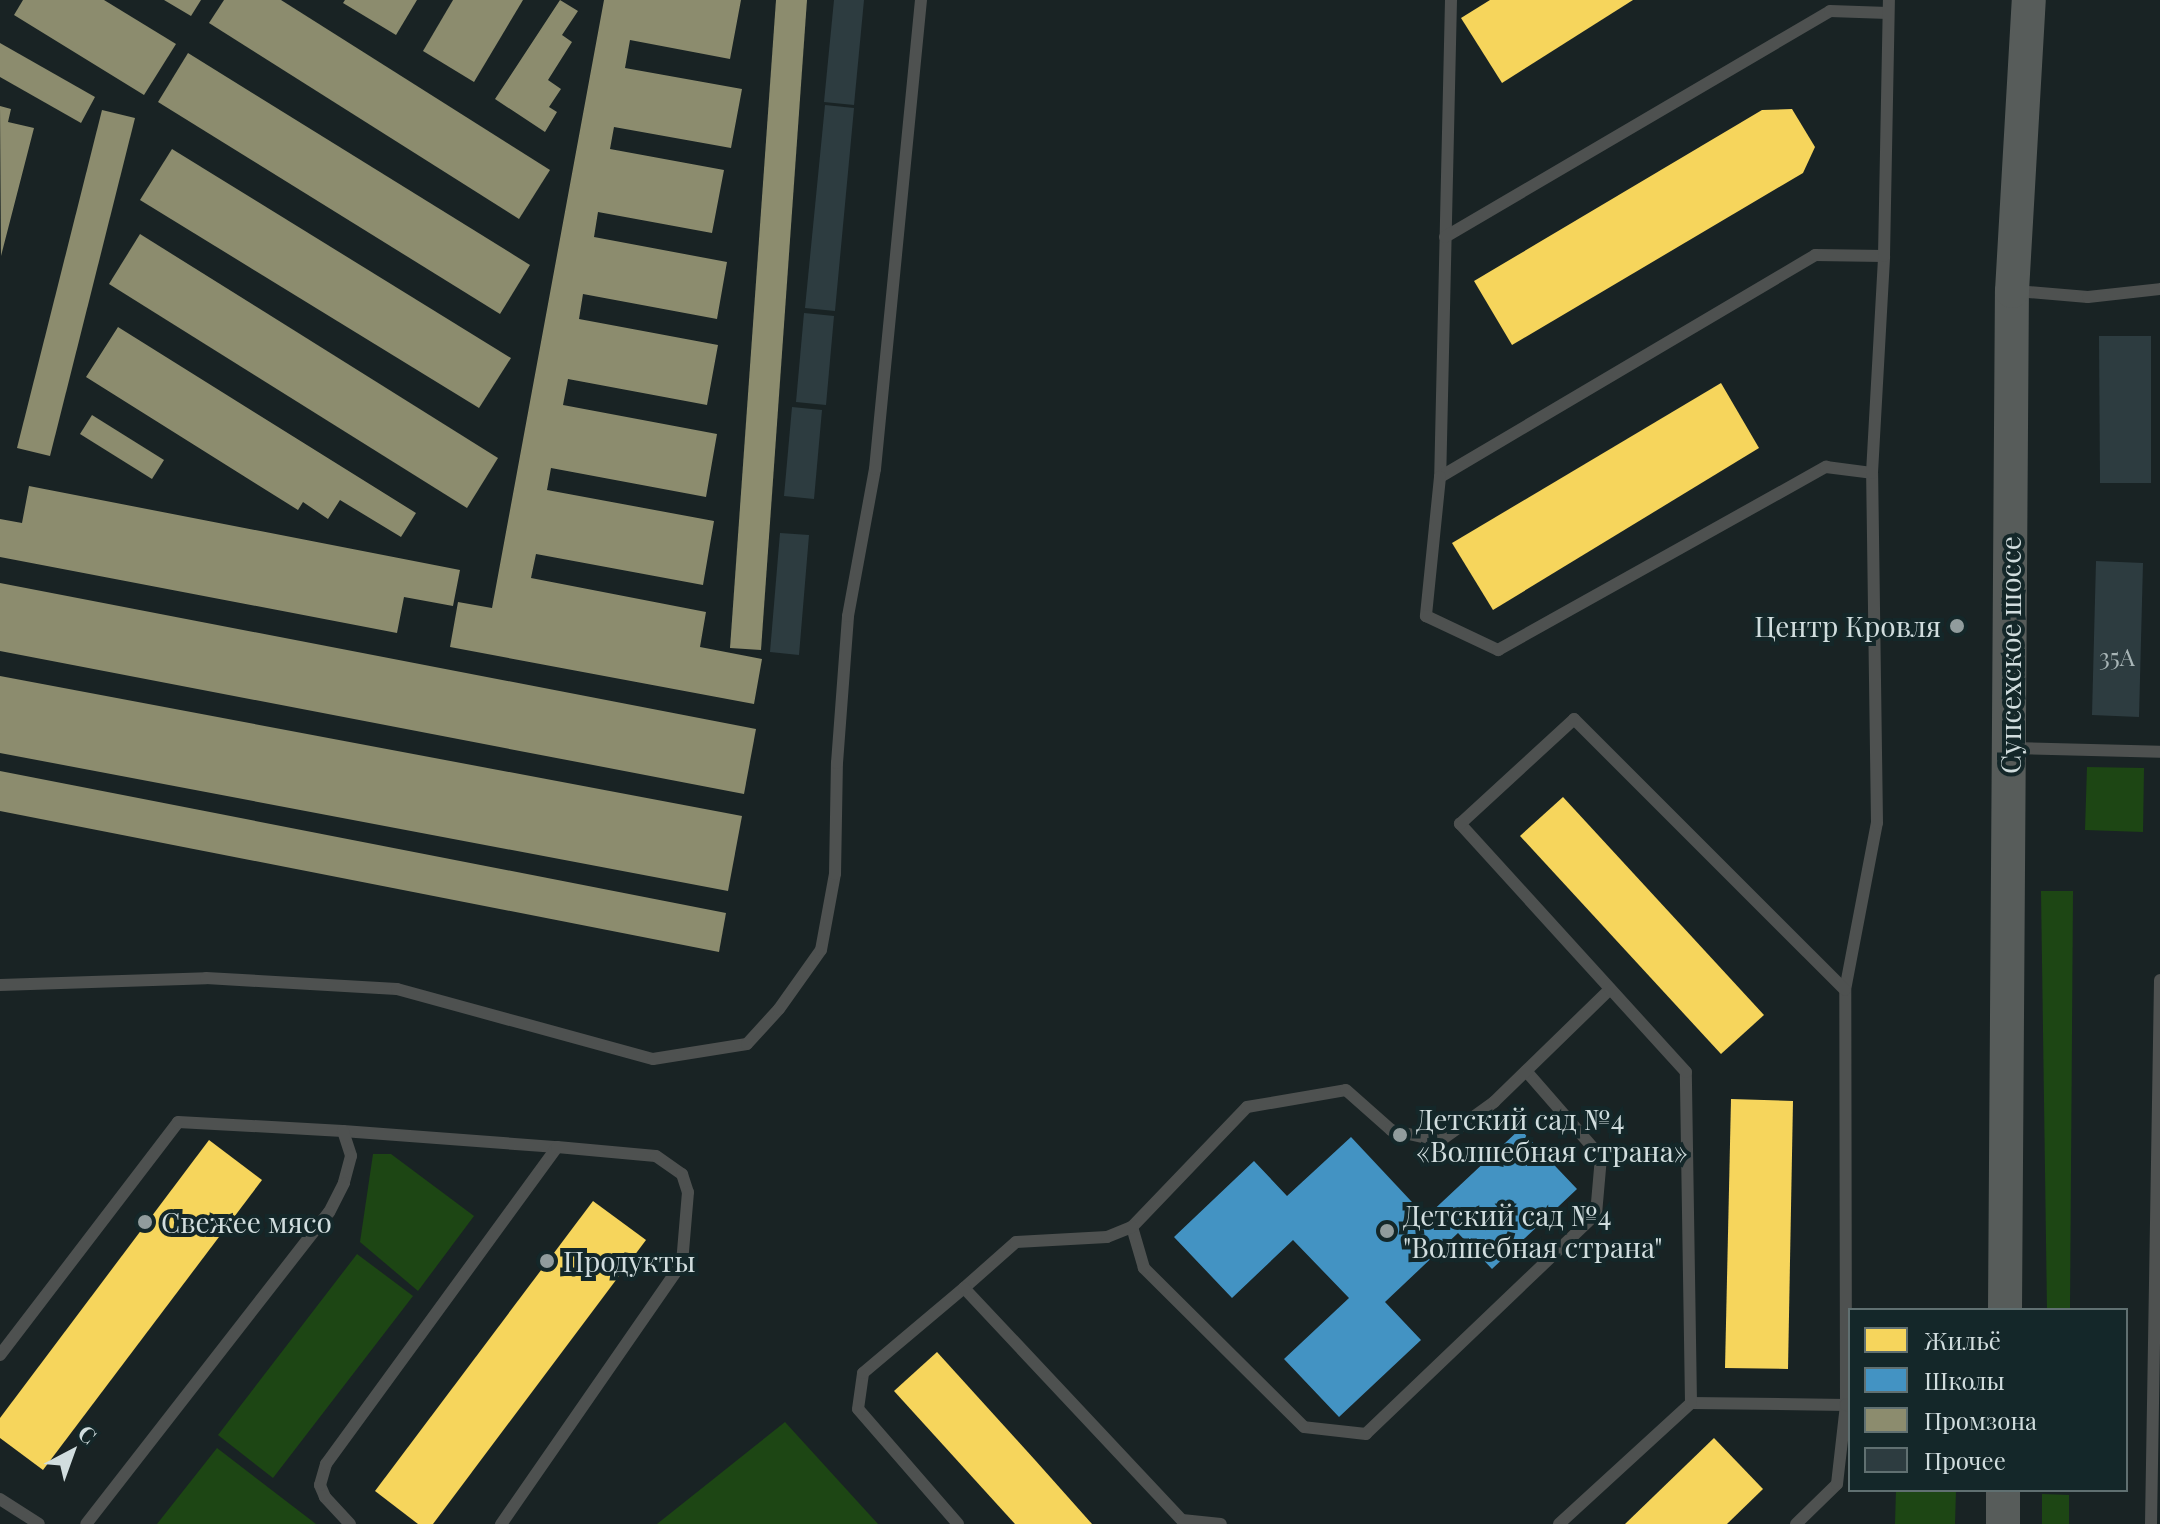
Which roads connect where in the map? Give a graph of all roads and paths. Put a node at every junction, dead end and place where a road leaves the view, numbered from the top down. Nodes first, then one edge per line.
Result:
1 (921, 0) edge
2 (1451, 0) edge
3 (2029, 0) edge
4 (1888, 6) edge
5 (1445, 237) junction
6 (1884, 256) junction
7 (2160, 289) edge
8 (2012, 291) junction
9 (1872, 473) junction
10 (1440, 477) junction
11 (2009, 748) junction
12 (2160, 752) edge
13 (2160, 980) edge
14 (0, 985) edge
15 (1610, 989) junction
16 (1845, 990) junction
17 (1526, 1071) junction
18 (343, 1131) junction
19 (557, 1147) junction
20 (1132, 1227) junction
21 (964, 1288) junction
22 (2005, 1308) edge
23 (0, 1355) edge
24 (1691, 1403) junction
25 (1848, 1406) edge
26 (2156, 1431) edge
27 (2003, 1492) edge
28 (0, 1499) edge
29 (39, 1524) edge
30 (86, 1524) edge
31 (350, 1524) edge
32 (501, 1524) edge
33 (958, 1524) edge
34 (1221, 1524) edge
35 (1559, 1524) edge
36 (1796, 1524) edge
37 (2003, 1524) edge
38 (2151, 1524) edge

1 - 14 lane
2 - 5 lane
3 - 8 main road, Супсехское шоссе
4 - 5 lane
4 - 6 lane
5 - 10 lane
6 - 9 lane
6 - 10 lane
7 - 8 lane
8 - 11 main road, Супсехское шоссе
9 - 10 lane
9 - 16 lane
11 - 12 lane
11 - 22 main road, Супсехское шоссе
13 - 26 lane
15 - 16 lane
15 - 17 lane
15 - 24 lane
16 - 25 lane
17 - 20 lane
17 - 20 lane
18 - 19 lane
18 - 23 lane
18 - 30 lane
19 - 31 lane
19 - 32 lane
20 - 21 lane
21 - 33 lane
21 - 34 lane
24 - 25 lane
24 - 35 lane
25 - 36 lane
26 - 38 lane
27 - 37 main road
28 - 29 lane

